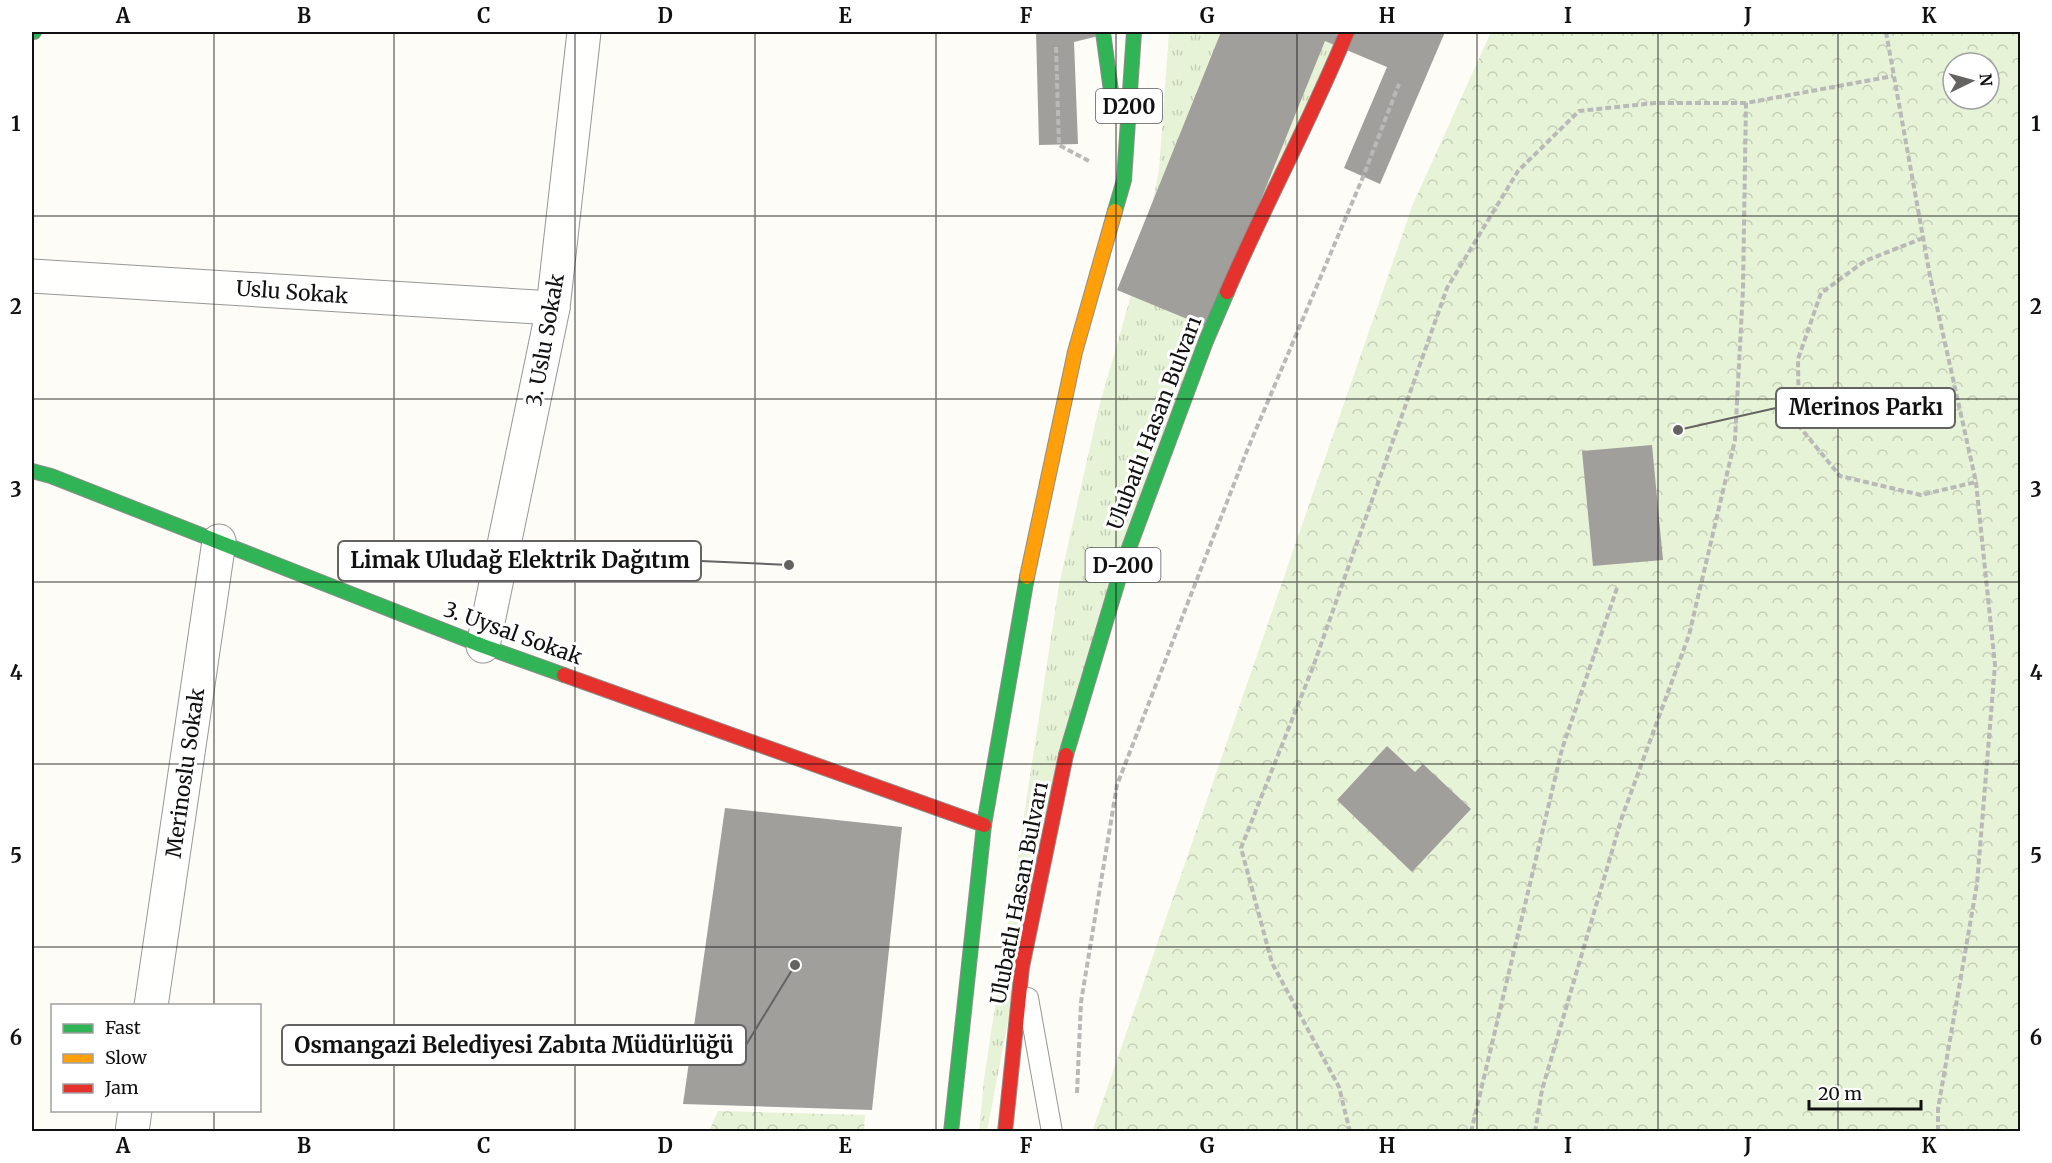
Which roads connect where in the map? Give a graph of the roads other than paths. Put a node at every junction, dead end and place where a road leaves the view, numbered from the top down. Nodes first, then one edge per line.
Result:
1 (584, 32) edge
2 (1094, 32) edge
3 (1103, 32) edge
4 (1134, 32) edge
5 (1347, 32) edge
6 (1124, 180) junction
7 (32, 276) edge
8 (553, 308) junction
9 (32, 471) edge
10 (219, 541) junction
11 (483, 646) junction
12 (984, 825) junction
13 (1022, 967) junction
14 (151, 1004) edge
15 (1025, 1084) dead end
16 (135, 1112) edge
17 (132, 1131) edge
18 (949, 1131) edge
19 (1005, 1131) edge
20 (1052, 1131) edge

1 - 8 street, 3. Uslu Sokak
2 - 6 main road
3 - 6 main road
4 - 6 main road, D200
5 - 13 main road, Ulubatlı Hasan Bulvarı / D-200
6 - 12 main road, Ulubatlı Hasan Bulvarı
7 - 8 street, Uslu Sokak
8 - 11 street, 3. Uslu Sokak
9 - 10 main road, 3. Uysal Sokak
10 - 11 main road, 3. Uysal Sokak
10 - 14 street, Merinoslu Sokak
11 - 12 main road, 3. Uysal Sokak
12 - 18 main road, Ulubatlı Hasan Bulvarı
13 - 15 main road
13 - 19 main road, Ulubatlı Hasan Bulvarı / D-200
13 - 20 lane
16 - 17 street

